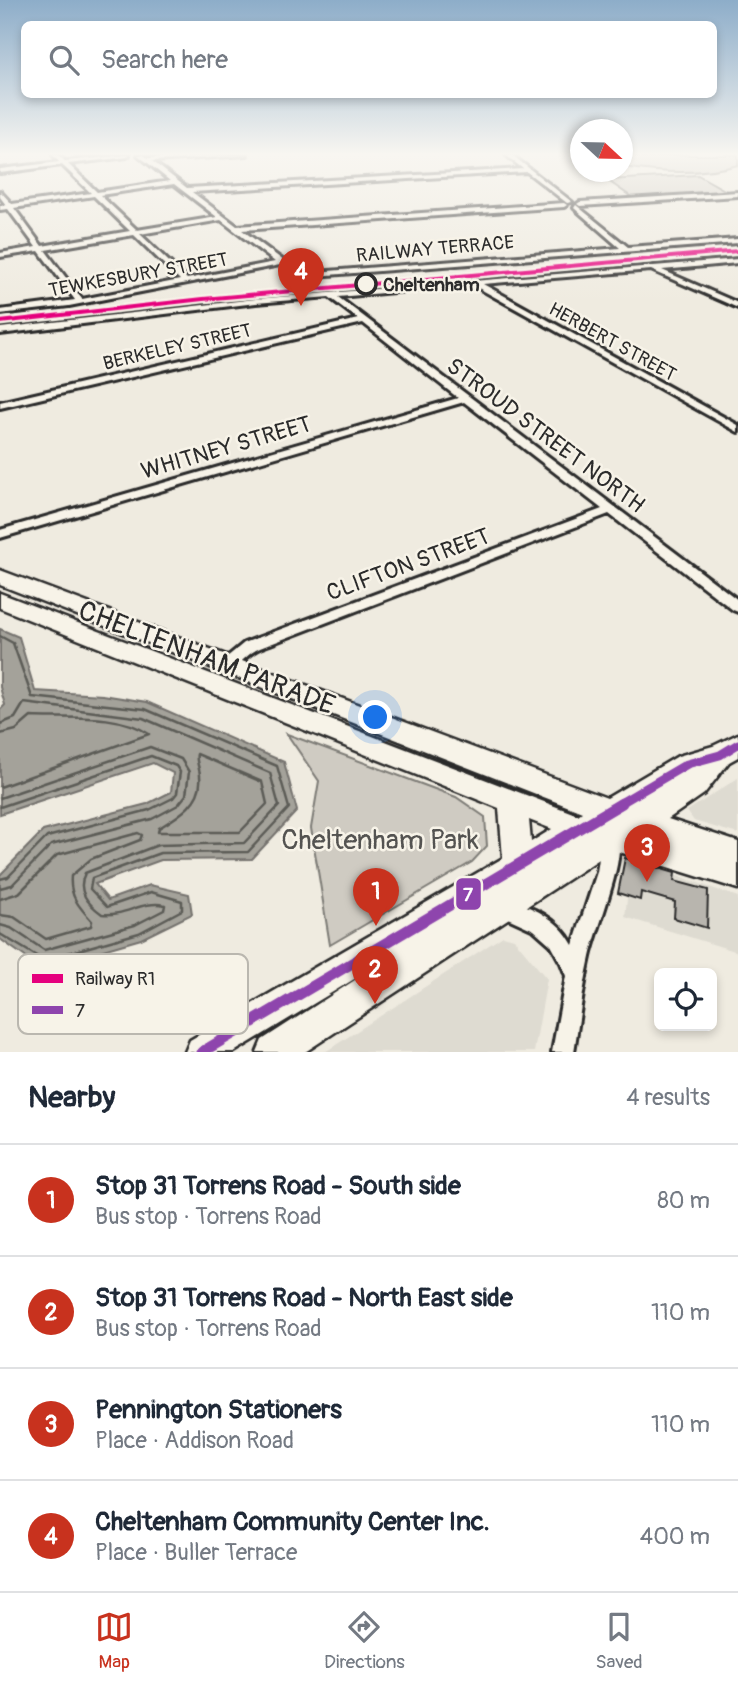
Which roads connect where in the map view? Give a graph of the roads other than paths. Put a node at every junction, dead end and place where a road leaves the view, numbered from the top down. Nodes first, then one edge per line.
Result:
1 (23, 204) edge
2 (104, 204) edge
3 (205, 204) edge
4 (587, 204) edge
5 (573, 205) junction
6 (10, 206) junction
7 (0, 208) edge
8 (223, 218) junction
9 (236, 228) junction
10 (135, 232) junction
11 (738, 241) edge
12 (41, 248) junction
13 (625, 249) junction
14 (0, 255) edge
15 (738, 261) edge
16 (281, 263) junction
17 (649, 267) junction
18 (302, 275) joint
19 (185, 281) junction
20 (473, 282) junction
21 (331, 295) junction
22 (80, 302) junction
23 (738, 306) edge
24 (0, 312) edge
25 (362, 321) junction
26 (0, 331) edge
27 (464, 399) junction
28 (0, 405) edge
29 (738, 429) edge
30 (610, 510) junction
31 (0, 534) edge
32 (0, 577) edge
33 (0, 600) edge
34 (738, 607) edge
35 (226, 666) junction
36 (729, 749) edge
37 (511, 800) junction
38 (640, 822) junction
39 (612, 824) junction
40 (580, 828) junction
41 (738, 855) edge
42 (517, 866) junction
43 (738, 875) edge
44 (500, 905) junction
45 (576, 975) junction
46 (248, 1025) edge
47 (232, 1034) edge
48 (202, 1052) edge
49 (274, 1052) edge
50 (563, 1052) edge

1 - 6 street
2 - 10 street
3 - 8 street
4 - 5 street
5 - 9 street
5 - 13 street
6 - 7 street
6 - 12 street
8 - 9 street
8 - 10 street
9 - 16 street
10 - 12 street
10 - 19 street
11 - 13 street, RAILWAY TERRACE
12 - 14 street
12 - 22 street
13 - 18 street, RAILWAY TERRACE
15 - 17 street
16 - 18 street
16 - 19 street, TEWKESBURY STREET
17 - 20 street
17 - 23 street
19 - 22 street, TEWKESBURY STREET
20 - 21 street
20 - 29 street, HERBERT STREET
21 - 25 street, STROUD STREET NORTH
21 - 26 street
22 - 24 street, TEWKESBURY STREET
25 - 27 street, STROUD STREET NORTH
25 - 28 street, BERKELEY STREET
27 - 30 street, STROUD STREET NORTH
27 - 31 street, WHITNEY STREET
30 - 34 street, STROUD STREET NORTH
30 - 35 street, CLIFTON STREET
32 - 35 main road, CHELTENHAM PARADE
33 - 37 main road, CHELTENHAM PARADE
35 - 39 main road, CHELTENHAM PARADE
36 - 38 main road
36 - 39 main road
37 - 40 main road, CHELTENHAM PARADE
37 - 42 main road
38 - 39 main road
38 - 41 main road
39 - 40 main road, CHELTENHAM PARADE
39 - 43 main road
39 - 44 main road
39 - 45 street
40 - 42 main road
42 - 46 main road
44 - 45 street
44 - 49 main road
45 - 50 street
47 - 48 main road

